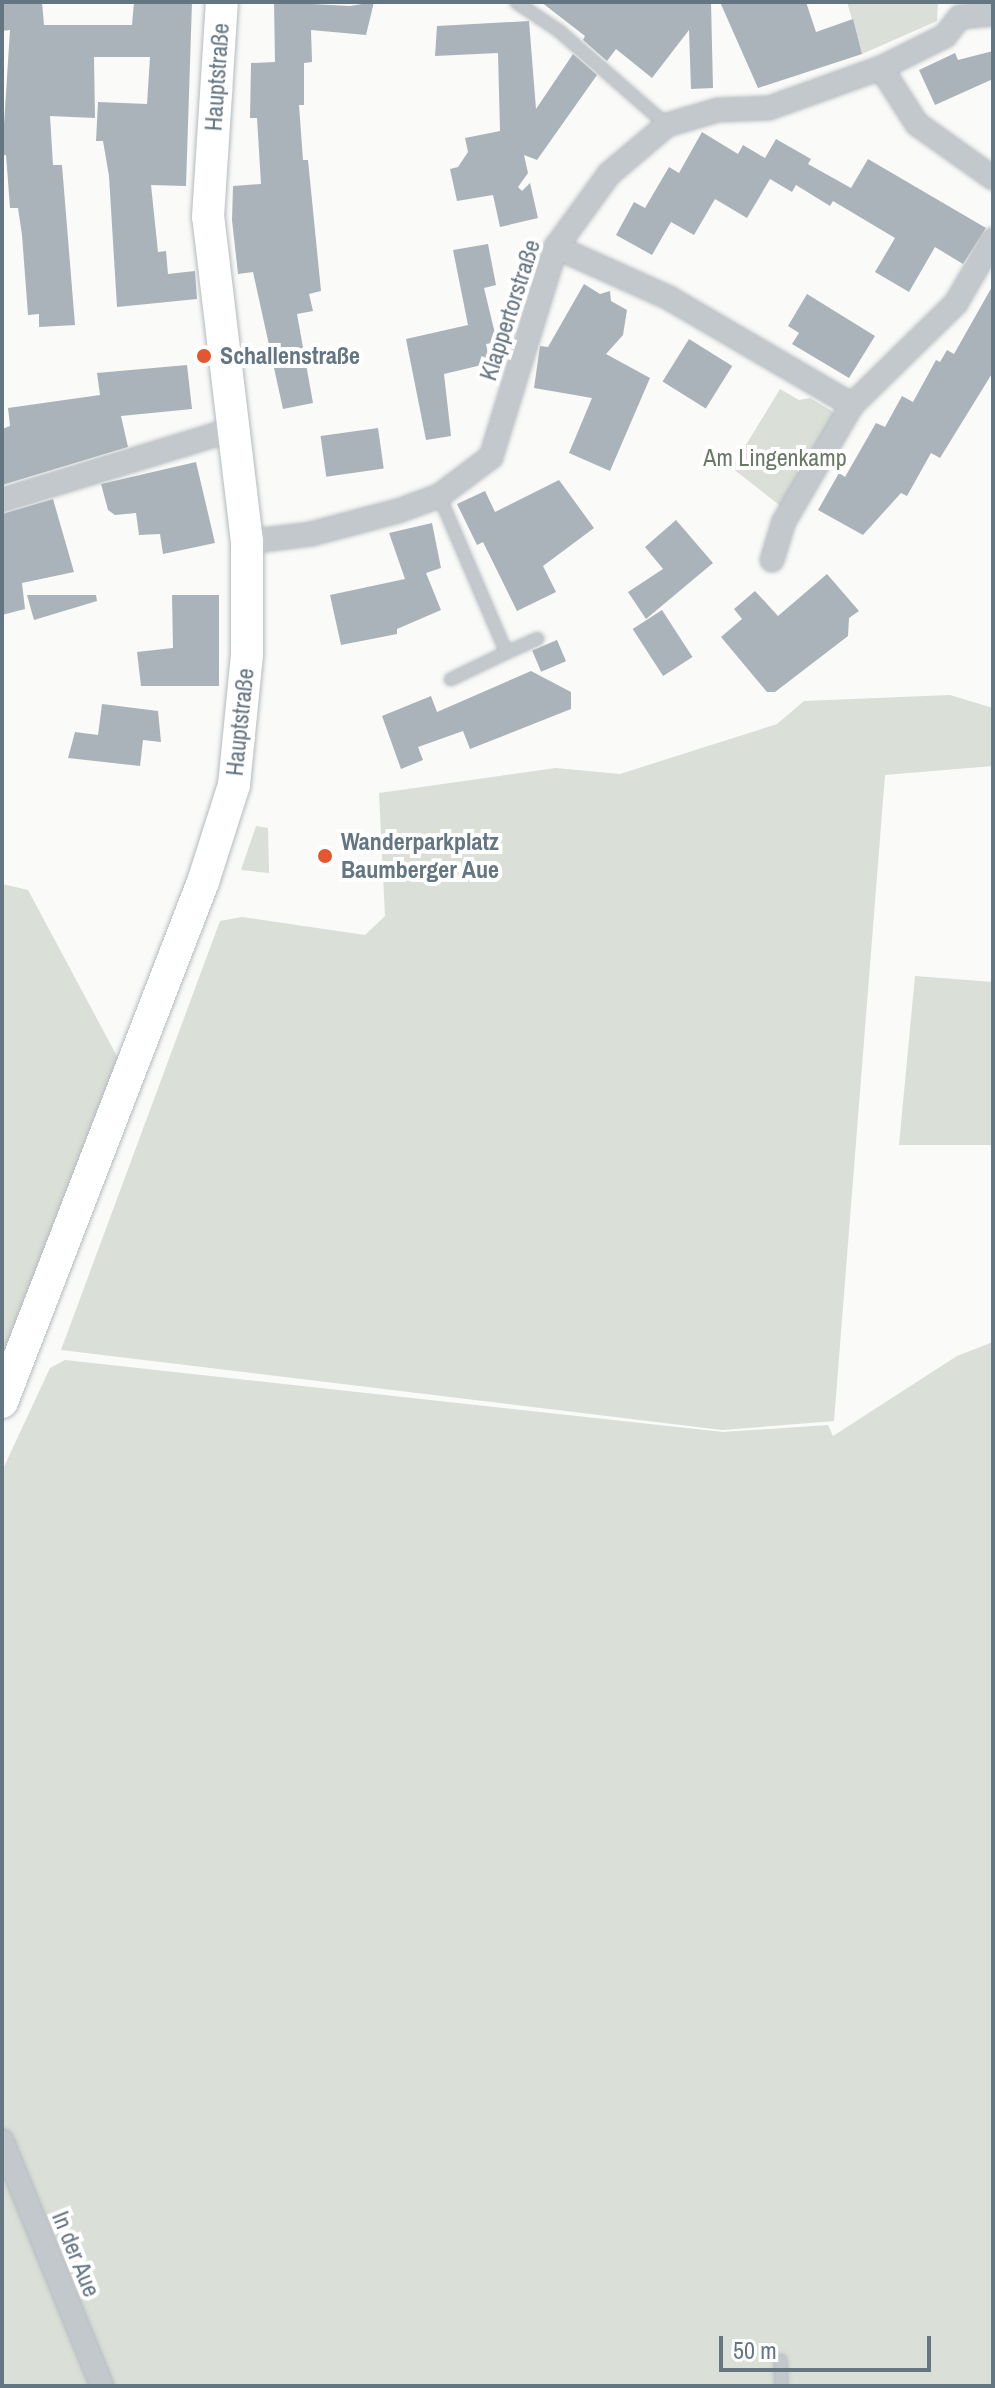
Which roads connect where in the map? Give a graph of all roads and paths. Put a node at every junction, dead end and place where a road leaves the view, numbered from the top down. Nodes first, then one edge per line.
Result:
1 (222, 2) edge
2 (516, 2) edge
3 (961, 9) edge
4 (993, 14) edge
5 (881, 68) junction
6 (667, 125) junction
7 (993, 178) edge
8 (993, 240) edge
9 (556, 247) junction
10 (852, 405) junction
11 (234, 429) junction
12 (439, 496) junction
13 (2, 500) edge
14 (247, 542) junction
15 (772, 560) dead end
16 (537, 638) dead end
17 (506, 652) junction
18 (450, 679) dead end
19 (2, 1402) edge
20 (2, 2141) edge
21 (780, 2360) dead end
22 (102, 2386) edge
23 (781, 2386) edge

1 - 11 street, Hauptstraße
2 - 6 lane
3 - 4 street, Klappertorstraße
3 - 5 street, Klappertorstraße
5 - 6 street, Klappertorstraße
5 - 7 street
6 - 9 street, Klappertorstraße
8 - 10 street
9 - 10 street
9 - 12 street, Klappertorstraße
10 - 15 street
11 - 13 street
11 - 14 street, Hauptstraße
12 - 14 street, Klappertorstraße
12 - 17 lane
14 - 19 street, Hauptstraße
16 - 17 lane
17 - 18 lane
20 - 22 street, In der Aue
21 - 23 lane

